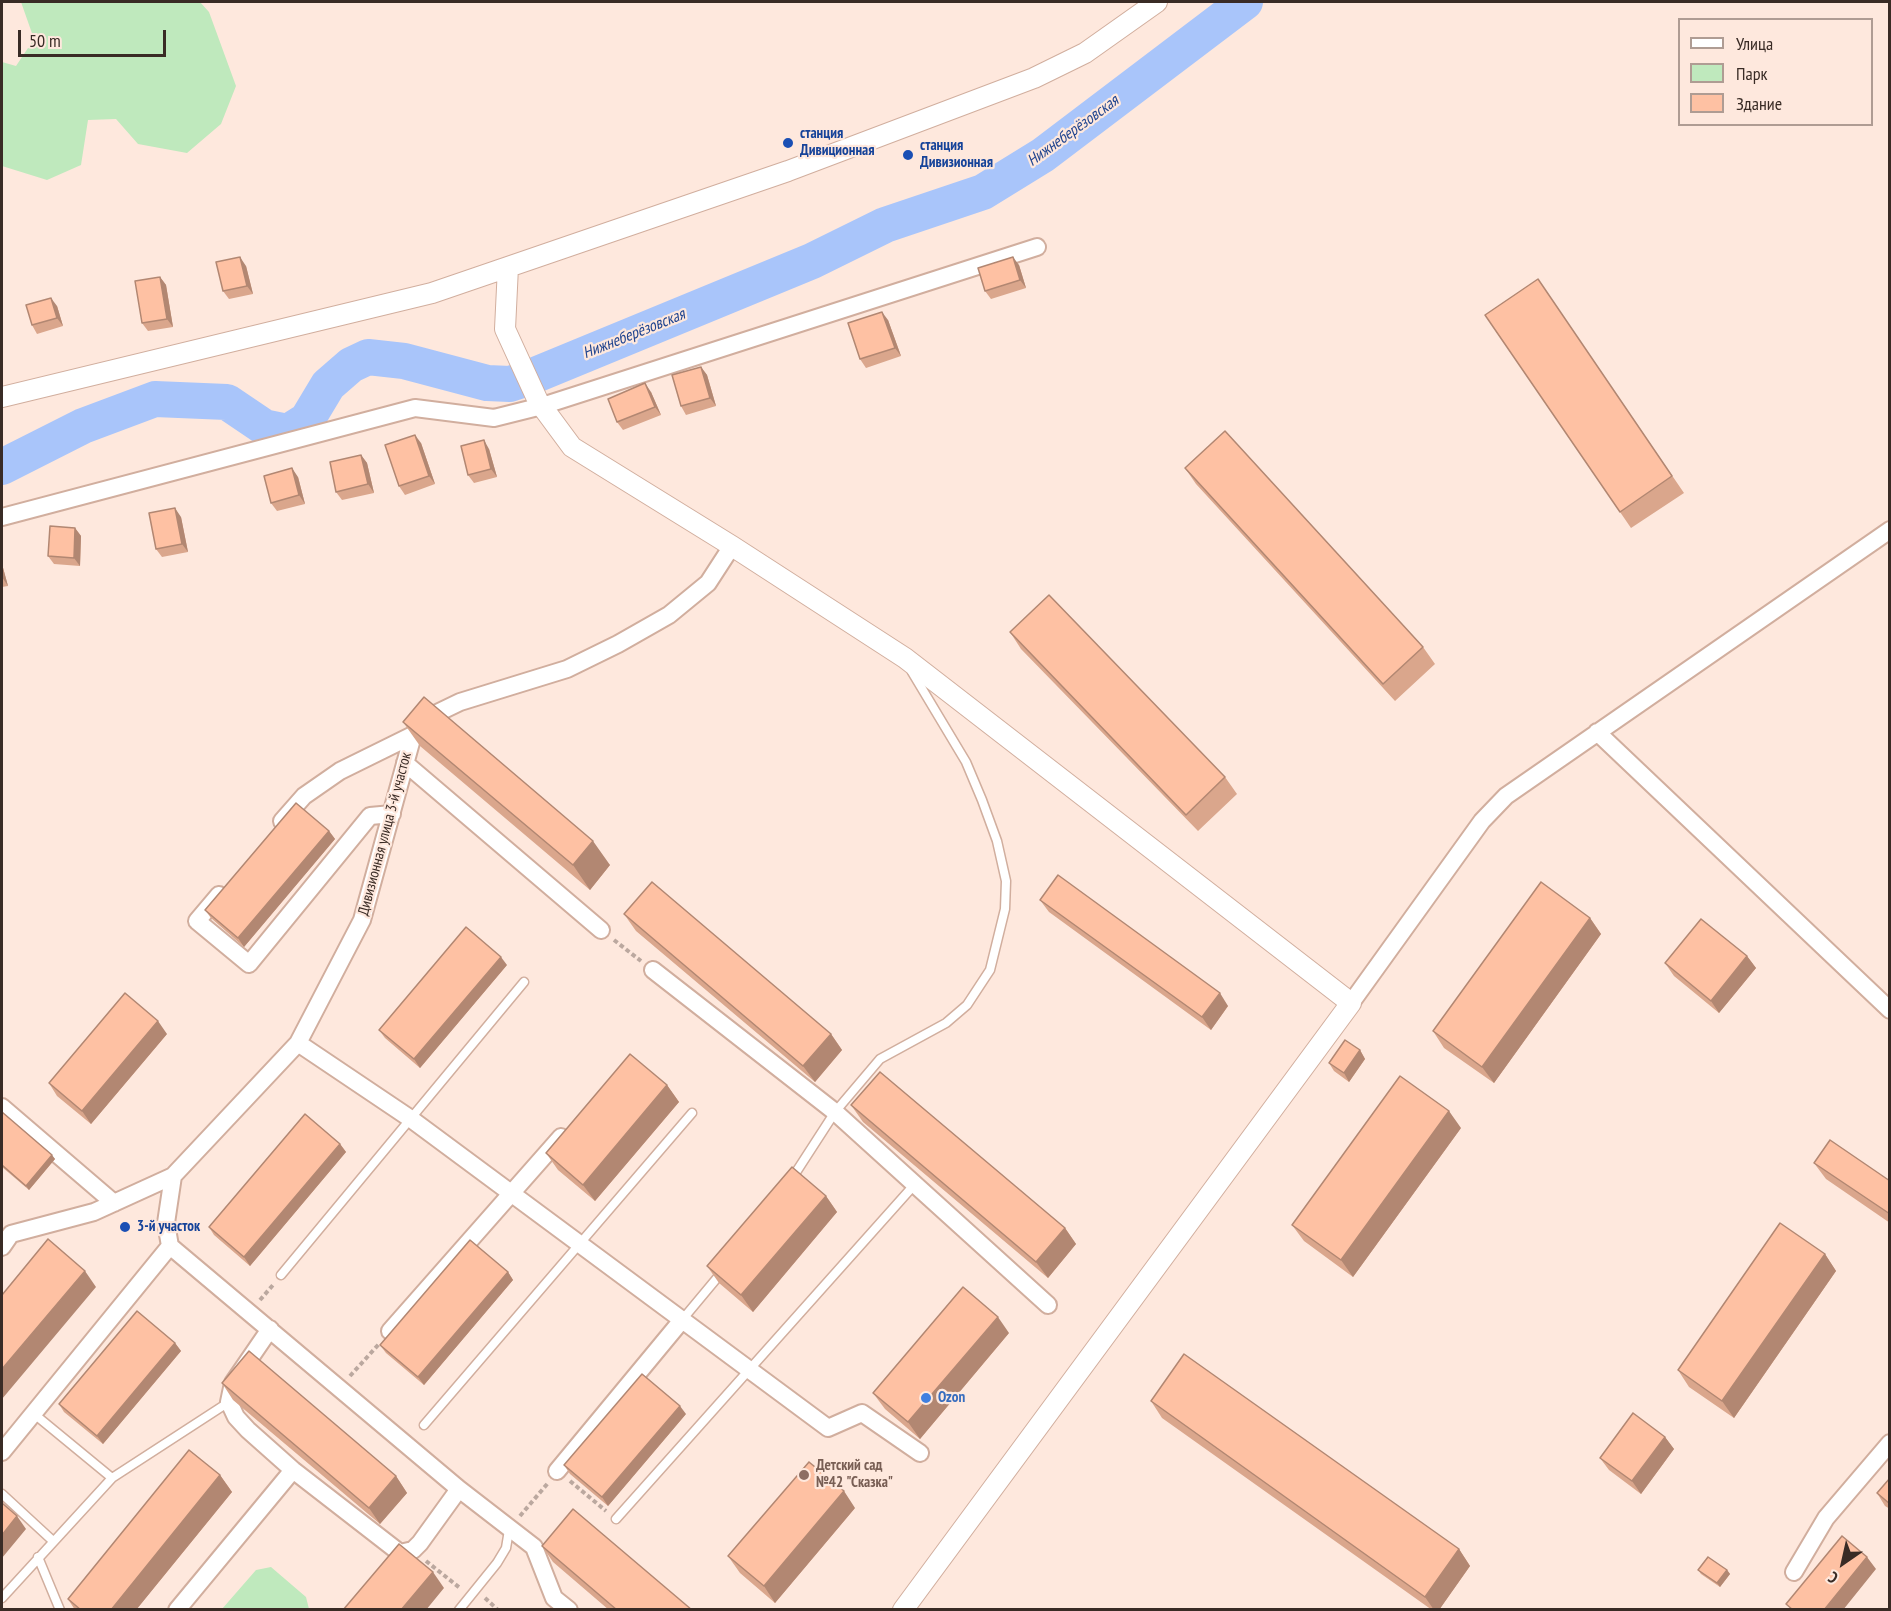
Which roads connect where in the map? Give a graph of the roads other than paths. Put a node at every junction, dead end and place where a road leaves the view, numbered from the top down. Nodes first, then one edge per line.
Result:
1 (1157, 2) edge
2 (1037, 247) dead end
3 (508, 267) junction
4 (2, 397) edge
5 (542, 406) junction
6 (2, 517) edge
7 (1890, 530) edge
8 (732, 546) junction
9 (905, 658) junction
10 (1597, 732) junction
11 (412, 735) junction
12 (405, 763) junction
13 (392, 814) junction
14 (273, 832) edge
15 (227, 886) edge
16 (601, 930) road end
17 (653, 970) road end
18 (524, 982) dead end
19 (1351, 1003) junction
20 (1890, 1010) edge
21 (298, 1043) junction
22 (2, 1107) edge
23 (835, 1112) junction
24 (692, 1113) dead end
25 (411, 1119) junction
26 (572, 1125) edge
27 (173, 1176) junction
28 (915, 1184) junction
29 (788, 1186) edge
30 (512, 1193) junction
31 (114, 1203) junction
32 (580, 1244) junction
33 (170, 1246) junction
34 (2, 1247) edge
35 (726, 1266) edge
36 (281, 1275) road end
37 (1048, 1305) dead end
38 (682, 1320) junction
39 (270, 1329) junction
40 (390, 1331) edge
41 (751, 1371) junction
42 (229, 1402) junction
43 (33, 1413) junction
44 (424, 1425) dead end
45 (1890, 1443) edge
46 (2, 1452) edge
47 (920, 1454) dead end
48 (293, 1470) junction
49 (557, 1471) road end
50 (112, 1478) junction
51 (459, 1489) junction
52 (2, 1494) edge
53 (616, 1519) road end
54 (509, 1530) junction
55 (53, 1541) junction
56 (38, 1557) junction
57 (1794, 1572) dead end
58 (2, 1599) edge
59 (60, 1610) edge
60 (177, 1610) edge
61 (459, 1610) edge
62 (569, 1610) edge
63 (903, 1610) edge

1 - 3 street
2 - 5 street
3 - 4 street
3 - 5 street
5 - 6 street
5 - 8 street
7 - 10 street
8 - 9 street
8 - 11 street, Дивизионная улица 3-й участок
9 - 19 street
9 - 23 lane
10 - 19 street
10 - 20 street
11 - 12 street, Дивизионная улица 3-й участок
11 - 14 street
12 - 13 street, Дивизионная улица 3-й участок
12 - 16 street
13 - 15 street
13 - 21 street, Дивизионная улица 3-й участок
17 - 23 street
18 - 25 lane
19 - 63 street
21 - 25 street
21 - 27 street, Дивизионная улица 3-й участок
22 - 31 street
23 - 28 street
23 - 29 lane
24 - 32 lane
25 - 30 street
25 - 36 lane
26 - 30 street
27 - 31 street
27 - 33 street
28 - 37 street
28 - 41 lane
30 - 32 street
30 - 40 street
31 - 34 street
32 - 38 street
32 - 44 lane
33 - 39 street
33 - 43 street
35 - 38 lane
38 - 41 street
38 - 49 street
39 - 42 street
39 - 51 street
41 - 47 street
41 - 53 lane
42 - 48 street
42 - 50 lane
43 - 46 street
43 - 50 lane
45 - 57 street
48 - 51 street
48 - 60 street
50 - 55 lane
51 - 54 street
52 - 55 lane
54 - 61 lane
54 - 62 street
55 - 56 lane
56 - 58 lane
56 - 59 lane

